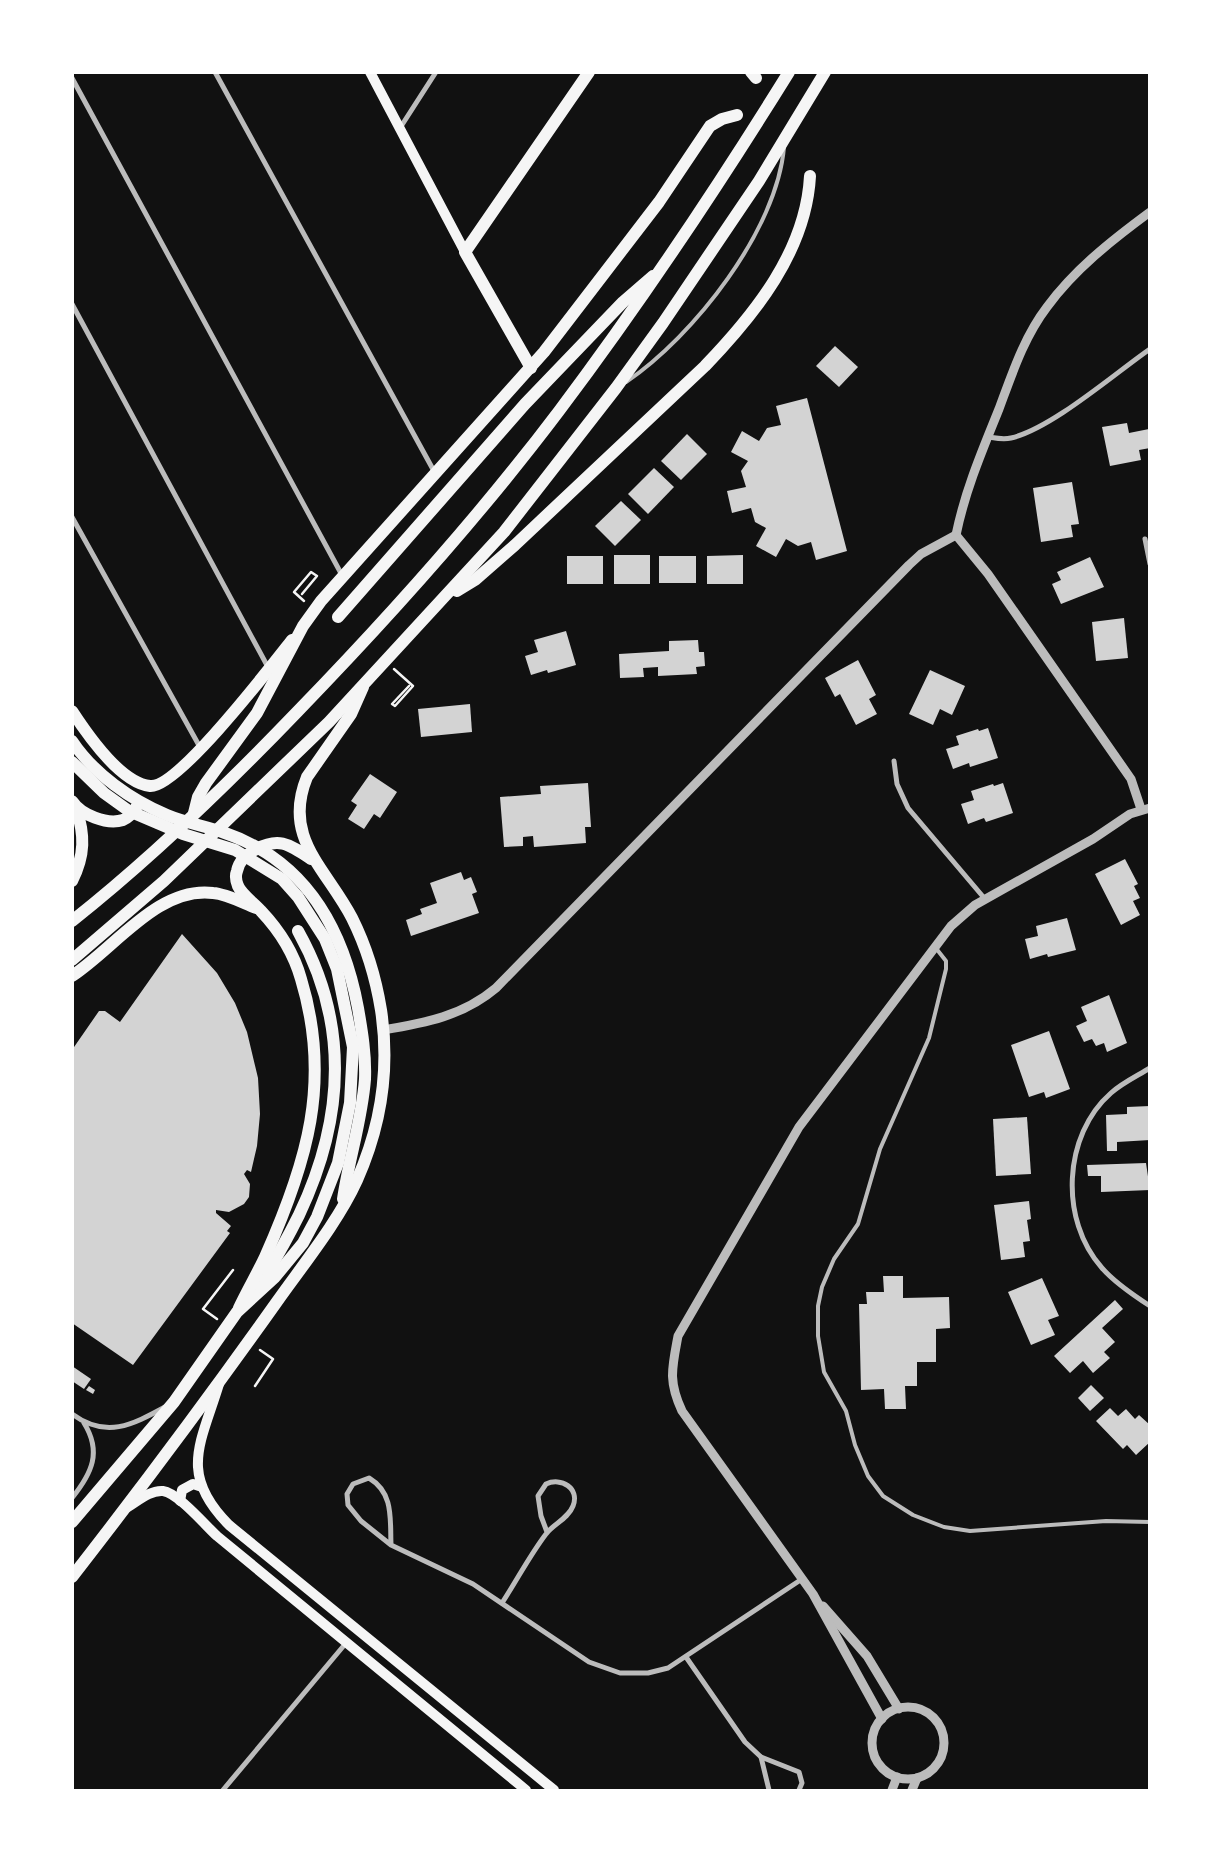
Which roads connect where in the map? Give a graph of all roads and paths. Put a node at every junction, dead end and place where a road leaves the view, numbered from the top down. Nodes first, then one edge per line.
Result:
1 (215, 72) edge
2 (370, 72) edge
3 (436, 72) edge
4 (589, 72) edge
5 (788, 72) edge
6 (825, 72) edge
7 (72, 78) edge
8 (736, 115) dead end
9 (400, 128) junction
10 (785, 137) junction
11 (810, 176) dead end
12 (1150, 212) edge
13 (465, 252) junction
14 (663, 268) junction
15 (72, 304) edge
16 (1150, 349) edge
17 (531, 368) junction
18 (616, 388) junction
19 (988, 437) junction
20 (436, 475) junction
21 (72, 517) edge
22 (956, 535) junction
23 (1145, 539) dead end
24 (1150, 564) edge
25 (343, 577) junction
26 (294, 592) dead end
27 (302, 594) dead end
28 (440, 601) junction
29 (338, 617) dead end
30 (303, 626) junction
31 (386, 661) junction
32 (269, 669) junction
33 (364, 684) junction
34 (410, 686) dead end
35 (72, 711) edge
36 (72, 741) edge
37 (201, 749) junction
38 (894, 761) dead end
39 (72, 762) edge
40 (138, 784) junction
41 (74, 805) edge
42 (1145, 809) edge
43 (194, 814) junction
44 (316, 862) junction
45 (72, 881) edge
46 (985, 899) junction
47 (261, 910) junction
48 (72, 921) edge
49 (298, 931) dead end
50 (331, 936) junction
51 (935, 947) junction
52 (72, 960) edge
53 (72, 976) edge
54 (383, 1030) junction
55 (1150, 1068) edge
56 (342, 1205) junction
57 (232, 1270) dead end
58 (1150, 1306) edge
59 (202, 1309) dead end
60 (237, 1312) junction
61 (273, 1359) dead end
62 (220, 1382) junction
63 (255, 1386) dead end
64 (174, 1402) junction
65 (72, 1414) edge
66 (84, 1422) junction
67 (202, 1486) junction
68 (72, 1498) edge
69 (180, 1502) junction
70 (125, 1509) junction
71 (72, 1522) edge
72 (1150, 1522) edge
73 (547, 1532) junction
74 (391, 1545) junction
75 (72, 1577) edge
76 (802, 1579) junction
77 (813, 1594) junction
78 (502, 1603) junction
79 (347, 1642) junction
80 (686, 1656) junction
81 (899, 1709) junction
82 (882, 1719) junction
83 (761, 1757) junction
84 (897, 1778) junction
85 (917, 1778) junction
86 (223, 1790) edge
87 (526, 1790) edge
88 (554, 1790) edge
89 (769, 1790) edge
90 (799, 1790) edge
91 (892, 1790) edge
92 (912, 1790) edge

1 - 20 street
2 - 9 main road
3 - 9 street
4 - 13 main road
5 - 14 main road
6 - 10 main road
7 - 25 street
8 - 17 main road
9 - 13 main road
10 - 18 main road
10 - 18 lane
11 - 28 main road
12 - 19 street
13 - 17 main road
14 - 29 main road
14 - 43 main road
15 - 32 street
16 - 19 street
17 - 20 main road
18 - 28 main road
19 - 22 street
20 - 25 main road
21 - 37 street
22 - 42 street
22 - 54 street
23 - 24 street
25 - 30 main road
26 - 27 path
28 - 31 main road
30 - 32 main road
30 - 43 main road
31 - 33 main road
31 - 34 path
32 - 37 main road
33 - 44 main road
33 - 52 main road
35 - 40 main road
36 - 50 main road
37 - 40 main road
38 - 46 street
39 - 50 main road
40 - 41 main road
41 - 45 main road
42 - 46 street
43 - 48 main road
44 - 47 main road
44 - 54 main road
46 - 51 street
47 - 53 main road
47 - 60 main road
49 - 60 main road
50 - 56 main road
50 - 60 main road
51 - 72 lane
51 - 76 street
54 - 56 main road
55 - 58 street
56 - 62 main road
57 - 59 path
60 - 64 main road
61 - 63 path
62 - 67 main road
62 - 70 main road
64 - 66 street
64 - 71 main road
65 - 66 street
66 - 68 street
67 - 69 main road
67 - 88 main road
69 - 70 main road
69 - 79 main road
70 - 75 main road
73 - 73 street
73 - 78 street
74 - 74 street
74 - 78 street
76 - 77 street
76 - 80 street
77 - 81 street
77 - 82 street
78 - 80 street
79 - 86 street
79 - 87 main road
80 - 83 street
81 - 82 street
81 - 85 street
82 - 84 street
83 - 89 street
83 - 90 street
84 - 85 street
84 - 91 street
85 - 92 street

